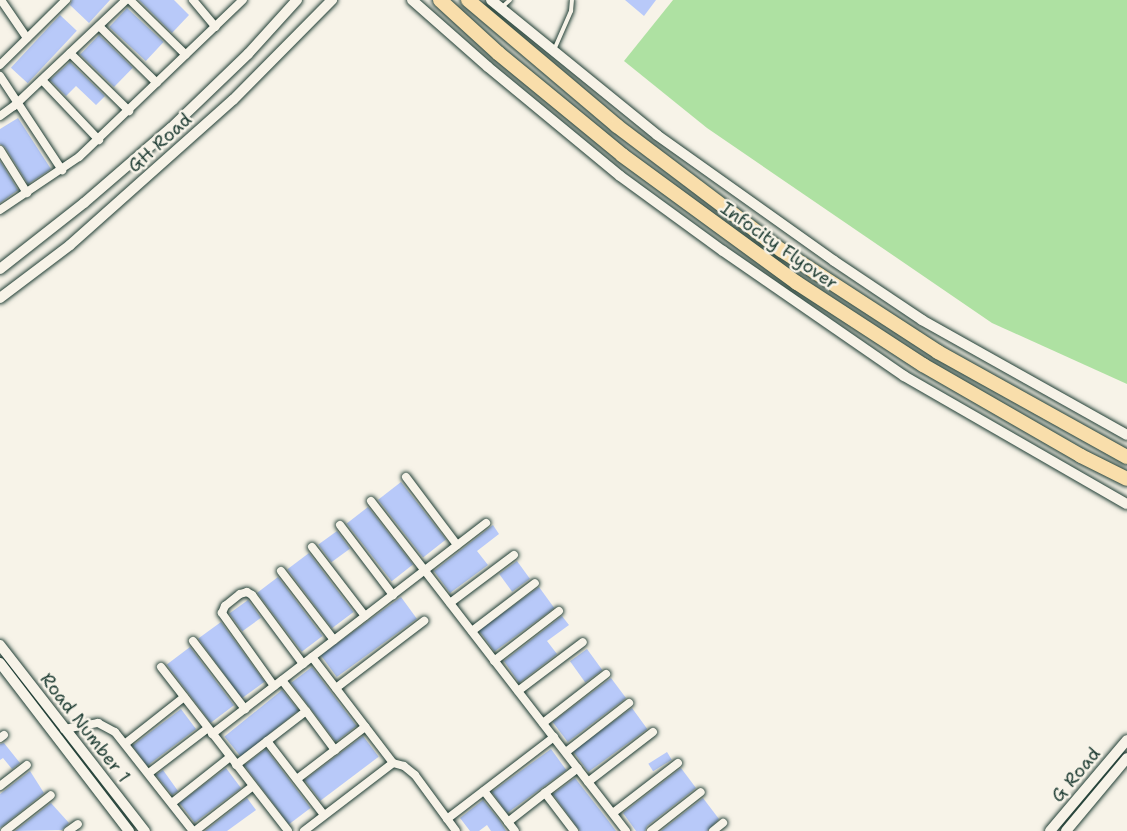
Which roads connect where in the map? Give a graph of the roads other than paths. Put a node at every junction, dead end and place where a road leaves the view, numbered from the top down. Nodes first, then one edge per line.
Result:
1 (1, 0) edge
2 (66, 0) edge
3 (128, 0) edge
4 (243, 0) edge
5 (297, 0) edge
6 (332, 0) edge
7 (403, 0) edge
8 (440, 0) edge
9 (468, 0) edge
10 (491, 0) edge
11 (510, 0) edge
12 (572, 0) edge
13 (199, 2) edge
14 (415, 2) edge
15 (501, 8) junction
16 (99, 26) junction
17 (216, 27) junction
18 (27, 38) junction
19 (554, 52) junction
20 (70, 54) junction
21 (186, 55) junction
22 (0, 65) edge
23 (0, 76) edge
24 (42, 80) junction
25 (157, 84) junction
26 (18, 103) junction
27 (129, 111) junction
28 (0, 116) edge
29 (99, 140) junction
30 (0, 150) edge
31 (62, 170) junction
32 (27, 193) junction
33 (0, 210) edge
34 (0, 269) edge
35 (0, 298) edge
36 (1127, 435) edge
37 (1127, 457) edge
38 (406, 477) dead end
39 (1127, 479) edge
40 (371, 501) dead end
41 (1127, 504) edge
42 (486, 523) dead end
43 (340, 525) dead end
44 (457, 545) junction
45 (312, 547) dead end
46 (514, 555) dead end
47 (424, 570) junction
48 (281, 571) dead end
49 (535, 583) dead end
50 (393, 595) junction
51 (450, 603) junction
52 (559, 611) dead end
53 (365, 616) junction
54 (424, 621) dead end
55 (472, 631) junction
56 (334, 640) junction
57 (193, 642) dead end
58 (583, 642) dead end
59 (0, 645) edge
60 (312, 657) junction
61 (494, 660) junction
62 (0, 663) edge
63 (303, 664) junction
64 (161, 667) dead end
65 (606, 674) dead end
66 (282, 680) junction
67 (274, 686) junction
68 (336, 688) junction
69 (518, 691) junction
70 (184, 697) junction
71 (629, 703) dead end
72 (245, 709) junction
73 (306, 711) junction
74 (543, 723) junction
75 (365, 727) junction
76 (64, 729) junction
77 (210, 731) junction
78 (653, 732) dead end
79 (554, 737) junction
80 (1127, 740) edge
81 (267, 741) junction
82 (126, 743) junction
83 (335, 750) junction
84 (566, 752) junction
85 (230, 757) junction
86 (1127, 758) edge
87 (393, 763) junction
88 (678, 763) dead end
89 (27, 765) dead end
90 (236, 765) junction
91 (578, 768) junction
92 (148, 773) junction
93 (297, 779) junction
94 (588, 782) junction
95 (0, 786) edge
96 (253, 786) junction
97 (484, 791) junction
98 (701, 792) dead end
99 (545, 793) junction
100 (51, 795) dead end
101 (172, 803) junction
102 (613, 813) junction
103 (324, 815) junction
104 (447, 819) junction
105 (508, 822) junction
106 (723, 823) dead end
107 (78, 824) dead end
108 (5, 831) edge
109 (68, 831) edge
110 (129, 831) edge
111 (144, 831) edge
112 (194, 831) edge
113 (288, 831) edge
114 (304, 831) edge
115 (456, 831) edge
116 (515, 831) edge
117 (574, 831) edge
118 (626, 831) edge
119 (651, 831) edge
120 (713, 831) edge
121 (1050, 831) edge
122 (1066, 831) edge

1 - 18 street
2 - 18 street
3 - 16 street
3 - 21 street
4 - 17 street
5 - 34 street, GH Road
6 - 35 street, GH Road
7 - 14 street
8 - 39 highway, Infocity Flyover
9 - 37 highway, Infocity Flyover
10 - 15 street
11 - 15 lane
12 - 19 lane
13 - 17 street
14 - 41 street
15 - 19 street
16 - 20 street
16 - 25 street
17 - 21 street
18 - 22 street
19 - 36 street
20 - 24 street
20 - 27 street
21 - 25 street
23 - 26 street
24 - 26 street
24 - 29 street
25 - 27 street
26 - 28 street
26 - 31 street
27 - 29 street
29 - 31 street
30 - 32 street
31 - 32 street
32 - 33 street
38 - 44 street
40 - 47 street
42 - 44 street
43 - 50 street
44 - 47 street
45 - 53 street
46 - 51 street
47 - 50 street
47 - 51 street
48 - 56 street
49 - 55 street
50 - 53 street
51 - 55 street
52 - 61 street
53 - 56 street
54 - 68 street
55 - 61 street
56 - 60 street
57 - 72 street
58 - 69 street
59 - 76 street, Road Number 1
60 - 63 street
60 - 68 street
61 - 69 street
62 - 110 street, Road Number 1
63 - 66 street
63 - 67 street
64 - 70 street
65 - 74 street
66 - 67 street
66 - 73 street
67 - 72 street
68 - 75 street
69 - 74 street
70 - 77 street
70 - 82 street
71 - 84 street
72 - 77 street
73 - 81 street
73 - 83 street
74 - 79 street
75 - 83 street
75 - 87 street
76 - 82 street
76 - 111 street, Road Number 1
77 - 85 street
77 - 92 street
78 - 94 street
79 - 84 street
79 - 97 street
80 - 121 street, G Road
81 - 90 street
81 - 93 street
82 - 92 street
83 - 93 street
84 - 91 street
85 - 90 street
85 - 101 street
86 - 122 street, G Road
87 - 103 street
87 - 104 street
88 - 102 street
89 - 95 street
90 - 96 street
91 - 94 street
91 - 99 street
92 - 101 street
93 - 103 street
94 - 102 street
96 - 112 street
96 - 113 street
97 - 104 street
97 - 105 street
98 - 119 street
99 - 105 street
99 - 117 street
100 - 108 street
101 - 112 street
102 - 118 street
103 - 114 street
104 - 115 street
105 - 116 street
106 - 120 street
107 - 109 street

